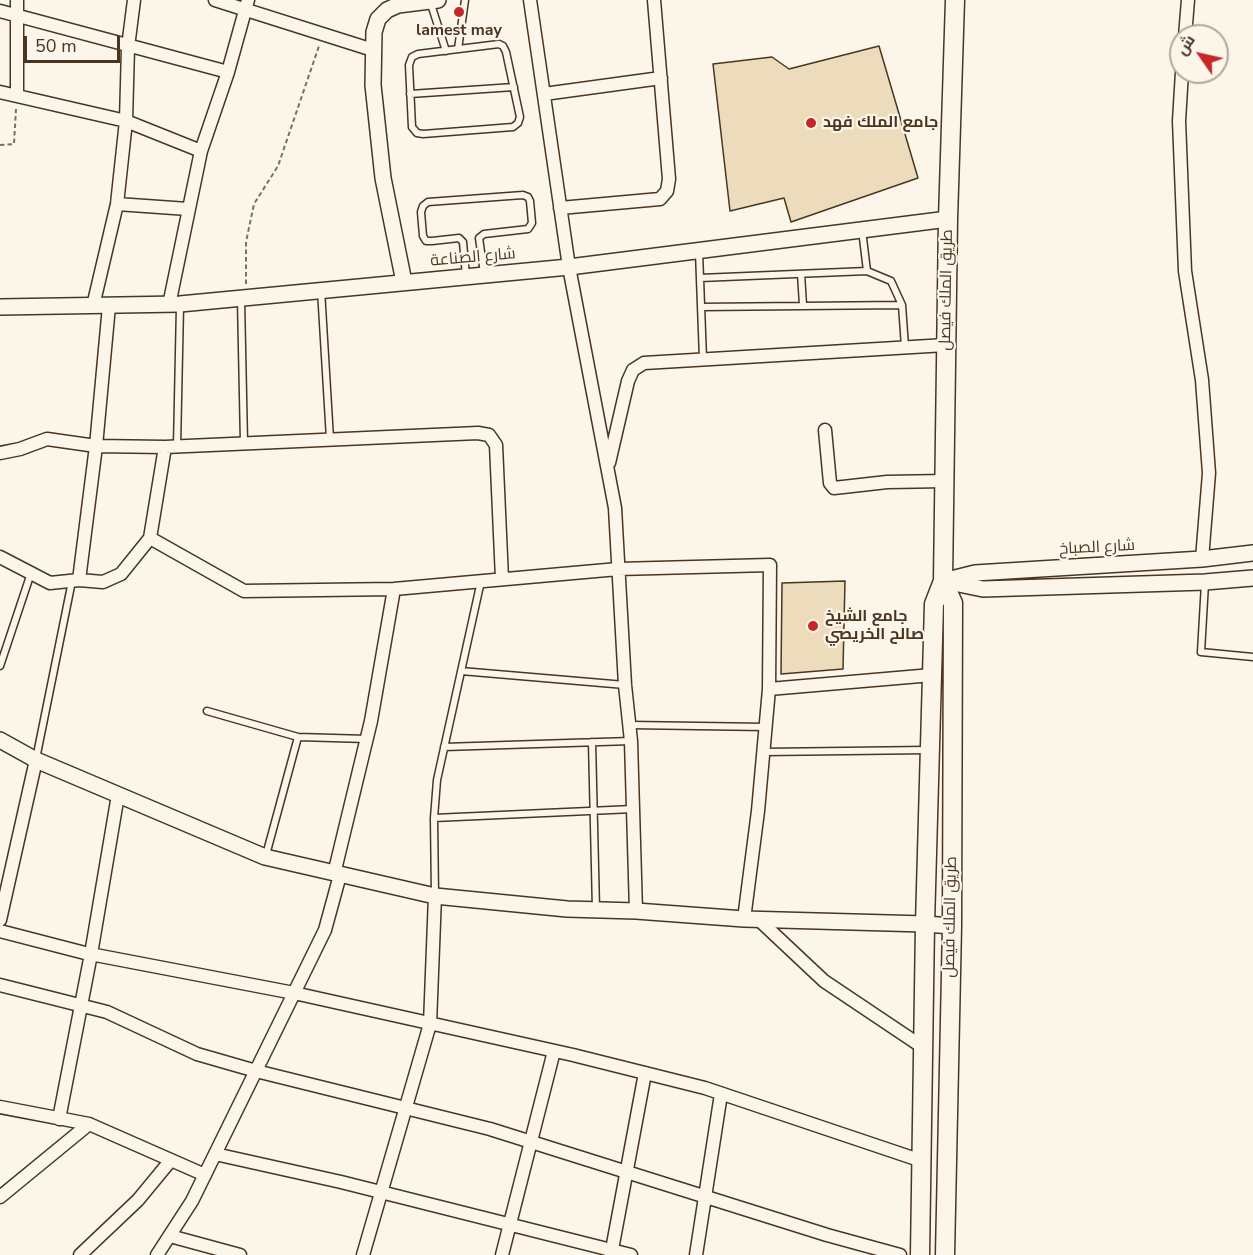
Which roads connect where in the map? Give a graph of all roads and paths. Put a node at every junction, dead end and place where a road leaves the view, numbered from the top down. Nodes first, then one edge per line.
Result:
1 (17, 0) edge
2 (134, 0) edge
3 (214, 0) edge
4 (434, 0) edge
5 (465, 0) edge
6 (530, 0) edge
7 (654, 0) edge
8 (955, 0) edge
9 (1188, 0) edge
10 (246, 5) edge
11 (0, 11) edge
12 (16, 14) junction
13 (1186, 24) edge
14 (323, 35) junction
15 (128, 47) junction
16 (458, 49) junction
17 (373, 50) junction
18 (446, 51) junction
19 (228, 72) junction
20 (661, 78) junction
21 (1181, 84) edge
22 (514, 87) junction
23 (0, 92) edge
24 (410, 94) junction
25 (544, 94) junction
26 (17, 95) junction
27 (126, 121) junction
28 (0, 145) edge
29 (201, 151) junction
30 (117, 204) junction
31 (560, 208) junction
32 (188, 209) junction
33 (948, 219) junction
34 (862, 230) junction
35 (699, 251) junction
36 (568, 267) junction
37 (867, 271) junction
38 (801, 274) junction
39 (484, 275) junction
40 (466, 276) junction
41 (700, 278) junction
42 (404, 282) junction
43 (321, 290) junction
44 (244, 298) junction
45 (174, 305) junction
46 (803, 305) junction
47 (902, 305) junction
48 (101, 306) junction
49 (0, 307) edge
50 (701, 307) junction
51 (946, 345) junction
52 (905, 347) junction
53 (703, 359) junction
54 (825, 430) dead end
55 (330, 439) junction
56 (244, 443) junction
57 (96, 446) junction
58 (171, 447) junction
59 (0, 453) edge
60 (608, 467) junction
61 (945, 482) junction
62 (150, 538) junction
63 (1253, 553) edge
64 (0, 557) edge
65 (1202, 559) junction
66 (618, 568) junction
67 (32, 573) junction
68 (1253, 578) edge
69 (502, 579) junction
70 (75, 580) junction
71 (482, 581) junction
72 (944, 581) junction
73 (1205, 582) junction
74 (394, 589) junction
75 (0, 637) edge
76 (9, 640) junction
77 (1253, 657) edge
78 (0, 666) edge
79 (461, 671) junction
80 (932, 675) junction
81 (625, 685) junction
82 (769, 689) junction
83 (207, 711) dead end
84 (629, 725) junction
85 (766, 727) junction
86 (298, 737) junction
87 (367, 739) junction
88 (0, 740) edge
89 (631, 741) junction
90 (592, 742) junction
91 (444, 747) junction
92 (930, 750) junction
93 (763, 752) junction
94 (36, 760) junction
95 (118, 795) junction
96 (633, 809) junction
97 (592, 811) junction
98 (434, 818) junction
99 (265, 857) junction
100 (337, 875) junction
101 (435, 896) junction
102 (596, 910) junction
103 (636, 911) junction
104 (751, 919) junction
105 (0, 920) edge
106 (925, 924) junction
107 (952, 926) junction
108 (0, 931) edge
109 (91, 954) junction
110 (0, 985) edge
111 (294, 993) junction
112 (81, 1005) junction
113 (430, 1024) junction
114 (924, 1048) junction
115 (554, 1051) junction
116 (256, 1071) junction
117 (645, 1073) junction
118 (721, 1094) junction
119 (0, 1107) edge
120 (405, 1108) junction
121 (59, 1119) junction
122 (89, 1124) junction
123 (531, 1142) junction
124 (215, 1154) junction
125 (171, 1160) junction
126 (922, 1161) junction
127 (627, 1172) junction
128 (205, 1175) junction
129 (381, 1193) junction
130 (705, 1196) junction
131 (0, 1197) edge
132 (510, 1225) junction
133 (170, 1236) junction
134 (612, 1253) edge
135 (80, 1255) edge
136 (157, 1255) edge
137 (240, 1255) edge
138 (363, 1255) edge
139 (502, 1255) edge
140 (631, 1255) edge
141 (696, 1255) edge
142 (900, 1255) edge
143 (920, 1255) edge
144 (945, 1255) edge

1 - 12 street
2 - 15 street
3 - 10 street
4 - 17 street
4 - 18 lane
5 - 16 lane
6 - 25 street
7 - 20 street
8 - 33 main road, طريق الملك فيصل
9 - 13 street
10 - 14 street
10 - 19 street
11 - 12 street
12 - 15 street
12 - 26 street
14 - 17 street
14 - 44 path
15 - 19 street
15 - 27 street
16 - 18 lane
16 - 22 lane
17 - 42 street
18 - 24 lane
19 - 29 street
20 - 25 street
20 - 31 street
21 - 65 street
22 - 24 lane
22 - 24 lane
23 - 26 street
25 - 31 street
26 - 27 street
26 - 28 path
27 - 29 street
27 - 30 street
29 - 32 street
30 - 32 street
30 - 48 street
31 - 36 street
32 - 45 street
33 - 34 street, شارع الصناعة
33 - 51 main road, طريق الملك فيصل
34 - 35 street, شارع الصناعة
34 - 37 lane
35 - 36 street, شارع الصناعة
35 - 41 lane
36 - 39 street, شارع الصناعة
36 - 60 street
37 - 38 lane
37 - 47 lane
38 - 41 lane
38 - 46 lane
39 - 40 street, شارع الصناعة
39 - 40 lane
40 - 42 street, شارع الصناعة
41 - 50 lane
42 - 43 street, شارع الصناعة
43 - 44 street, شارع الصناعة
43 - 55 lane
44 - 45 street, شارع الصناعة
44 - 56 lane
45 - 48 street, شارع الصناعة
45 - 58 lane
46 - 47 lane
46 - 50 lane
47 - 52 lane
48 - 49 street, شارع الصناعة
48 - 57 street
50 - 53 lane
51 - 52 street
51 - 61 main road, طريق الملك فيصل
52 - 53 street
53 - 60 street
54 - 61 street
55 - 56 street
55 - 69 street
56 - 58 street
57 - 58 street
57 - 59 street
57 - 70 street
58 - 62 street
60 - 66 street
61 - 72 main road, طريق الملك فيصل
62 - 70 street
62 - 74 street
63 - 65 street, شارع الصباخ
64 - 67 street
65 - 72 street, شارع الصباخ
66 - 69 street
66 - 81 street
66 - 82 street
67 - 70 street
67 - 76 lane
68 - 73 street
69 - 71 street
70 - 94 lane
71 - 74 street
71 - 79 lane
72 - 73 street
72 - 80 main road, طريق الملك فيصل
72 - 107 main road, طريق الملك فيصل
73 - 77 lane
74 - 87 street
75 - 76 lane
76 - 78 lane
79 - 81 lane
79 - 91 lane
80 - 82 street
80 - 92 main road, طريق الملك فيصل
81 - 84 street
82 - 85 street
83 - 86 lane
84 - 85 lane
84 - 89 street
85 - 93 street
86 - 87 lane
86 - 99 lane
87 - 100 street
88 - 94 street
89 - 90 lane
89 - 96 street
90 - 91 lane
90 - 97 lane
91 - 98 lane
92 - 93 lane
92 - 106 main road, طريق الملك فيصل
93 - 104 street
94 - 95 street
94 - 105 street
95 - 99 street
95 - 109 street
96 - 97 lane
96 - 103 street
97 - 98 lane
97 - 102 lane
98 - 101 lane
99 - 100 street
100 - 101 street
100 - 111 street
101 - 102 street
101 - 113 street
102 - 103 street
103 - 104 street
104 - 106 street
104 - 114 street
106 - 107 street
106 - 114 main road, طريق الملك فيصل
107 - 144 main road, طريق الملك فيصل
108 - 109 street
109 - 111 street
109 - 112 street
110 - 112 street
111 - 113 street
111 - 116 street
112 - 116 street
112 - 121 street
113 - 115 street
113 - 120 street
114 - 126 main road, طريق الملك فيصل
115 - 117 street
115 - 123 street
116 - 120 street
116 - 124 street
117 - 118 street
117 - 127 street
118 - 126 street
118 - 130 street
119 - 121 street
120 - 123 street
120 - 129 street
121 - 122 street
122 - 125 street
122 - 131 street
123 - 127 street
123 - 132 street
124 - 128 street
124 - 129 street
125 - 128 street
125 - 135 street
126 - 143 main road, طريق الملك فيصل
127 - 130 street
127 - 134 street
128 - 133 street
129 - 132 street
129 - 138 street
130 - 141 street
130 - 142 street
132 - 134 street
132 - 139 street
133 - 136 street
133 - 137 street
134 - 140 street

